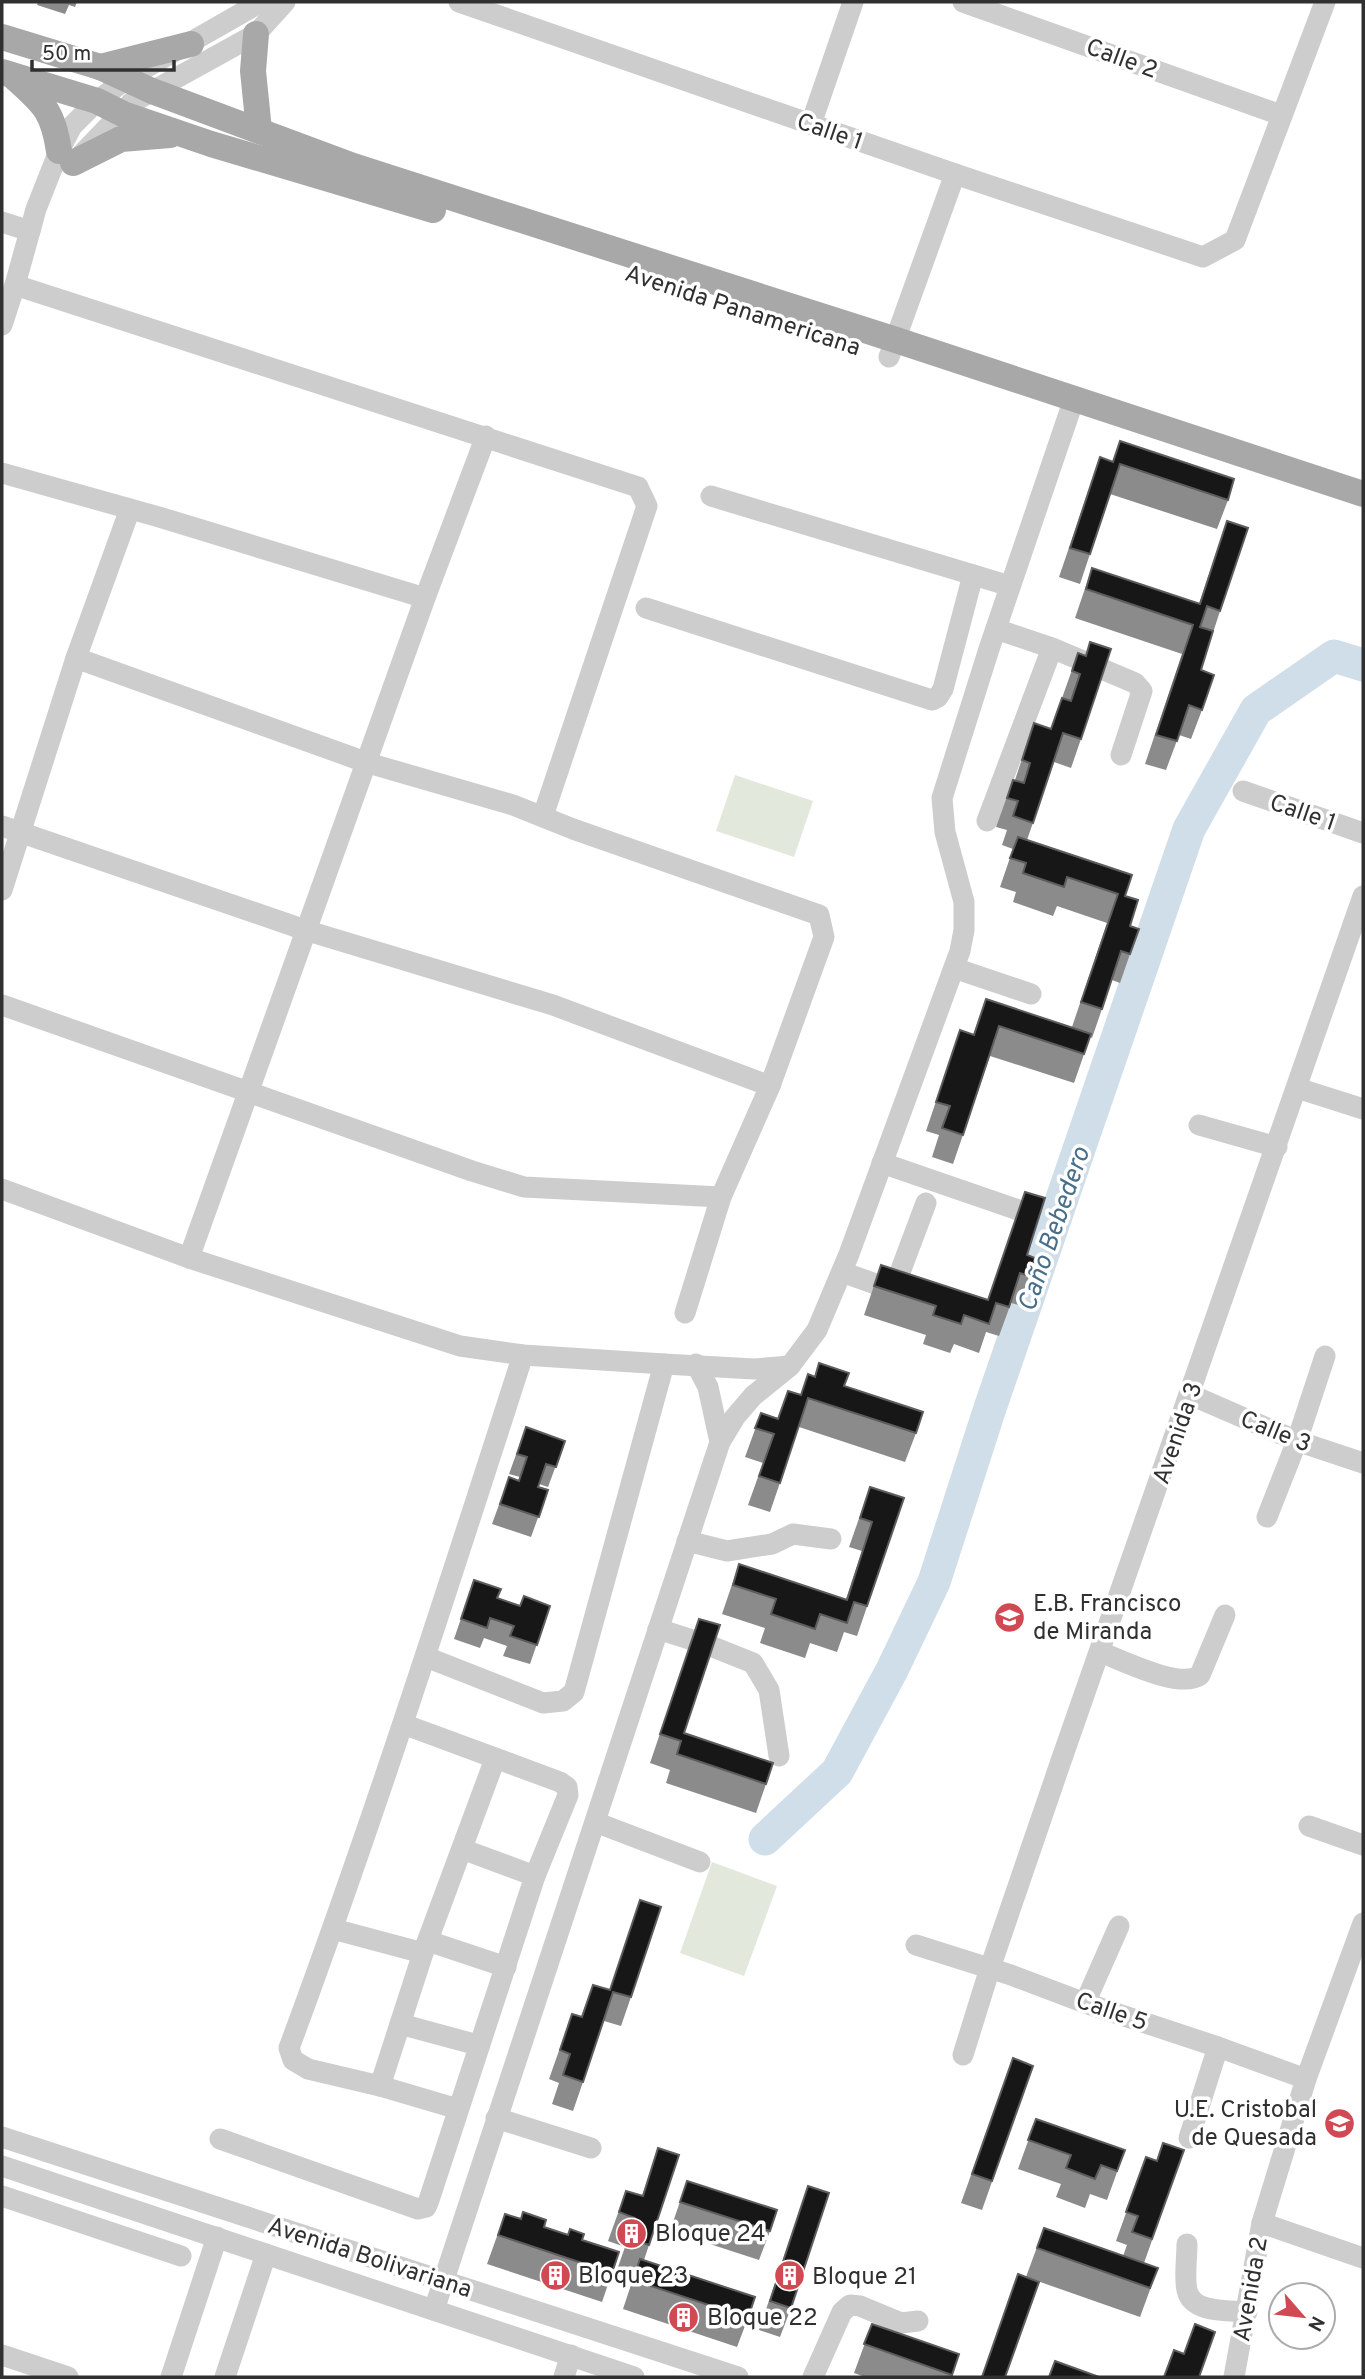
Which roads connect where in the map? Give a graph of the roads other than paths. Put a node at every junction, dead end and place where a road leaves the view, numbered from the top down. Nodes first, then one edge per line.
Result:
1 (261, 2) edge
2 (285, 2) edge
3 (459, 2) edge
4 (853, 2) edge
5 (963, 2) edge
6 (1325, 2) edge
7 (256, 34) junction
8 (2, 37) edge
9 (191, 44) junction
10 (100, 67) junction
11 (7, 74) edge
12 (128, 78) junction
13 (152, 91) junction
14 (97, 101) junction
15 (123, 114) junction
16 (1282, 115) junction
17 (811, 124) junction
18 (259, 130) junction
19 (182, 134) junction
20 (66, 157) junction
21 (955, 174) junction
22 (2, 222) edge
23 (30, 231) junction
24 (16, 285) junction
25 (2, 325) edge
26 (892, 349) junction
27 (1072, 407) junction
28 (486, 436) junction
29 (2, 472) edge
30 (1363, 494) edge
31 (711, 496) dead end
32 (130, 509) junction
33 (1363, 509) edge
34 (973, 575) junction
35 (1010, 586) junction
36 (425, 598) junction
37 (646, 608) dead end
38 (996, 629) junction
39 (1052, 648) junction
40 (76, 658) junction
41 (1121, 755) dead end
42 (368, 763) junction
43 (1243, 791) dead end
44 (543, 816) junction
45 (987, 821) dead end
46 (11, 829) edge
47 (1363, 833) edge
48 (2, 890) edge
49 (1363, 896) edge
50 (308, 930) junction
51 (954, 968) junction
52 (1031, 993) dead end
53 (2, 1005) edge
54 (770, 1086) junction
55 (1297, 1088) junction
56 (250, 1093) junction
57 (1363, 1109) edge
58 (1199, 1125) dead end
59 (1277, 1147) junction
60 (882, 1163) junction
61 (2, 1189) edge
62 (721, 1197) junction
63 (926, 1203) dead end
64 (1027, 1213) edge
65 (190, 1258) junction
66 (842, 1272) junction
67 (685, 1313) dead end
68 (523, 1355) junction
69 (1325, 1356) dead end
70 (664, 1364) junction
71 (695, 1364) junction
72 (790, 1366) junction
73 (1191, 1395) junction
74 (1297, 1441) junction
75 (720, 1442) junction
76 (1363, 1463) edge
77 (1267, 1517) dead end
78 (831, 1539) dead end
79 (687, 1541) junction
80 (1225, 1615) dead end
81 (658, 1629) junction
82 (1100, 1652) junction
83 (426, 1657) junction
84 (403, 1724) junction
85 (779, 1756) dead end
86 (495, 1759) junction
87 (595, 1822) junction
88 (1309, 1826) dead end
89 (1363, 1845) edge
90 (462, 1849) junction
91 (699, 1862) dead end
92 (535, 1876) junction
93 (1363, 1923) edge
94 (1119, 1926) dead end
95 (334, 1928) junction
96 (916, 1945) dead end
97 (426, 1947) junction
98 (506, 1967) junction
99 (990, 1968) junction
100 (1085, 2003) junction
101 (400, 2024) junction
102 (478, 2045) junction
103 (1218, 2047) junction
104 (963, 2055) dead end
105 (1306, 2080) junction
106 (380, 2086) junction
107 (458, 2109) junction
108 (496, 2118) junction
109 (2, 2137) edge
110 (220, 2138) dead end
111 (1189, 2138) dead end
112 (591, 2148) dead end
113 (2, 2166) edge
114 (2, 2196) edge
115 (1262, 2223) junction
116 (217, 2238) junction
117 (1187, 2244) dead end
118 (266, 2253) junction
119 (181, 2256) dead end
120 (1363, 2258) edge
121 (444, 2281) junction
122 (434, 2310) junction
123 (1247, 2312) junction
124 (918, 2321) dead end
125 (2, 2355) edge
126 (571, 2355) junction
127 (68, 2377) edge
128 (171, 2377) edge
129 (225, 2377) edge
130 (564, 2377) edge
131 (634, 2377) edge
132 (738, 2377) edge
133 (813, 2377) edge
134 (1234, 2377) edge

1 - 9 street
2 - 7 street
3 - 17 street, Calle 1
4 - 17 street
5 - 16 street, Calle 2
6 - 16 street
7 - 13 street
7 - 18 main road
8 - 10 main road, Avenida Panamericana
9 - 10 main road
9 - 12 street
10 - 12 main road, Avenida Panamericana
11 - 14 main road, Avenida Panamericana
11 - 20 main road
12 - 13 main road, Avenida Panamericana
12 - 14 street
13 - 15 street
13 - 18 main road, Avenida Panamericana
14 - 15 main road, Avenida Panamericana
14 - 20 street
15 - 19 main road, Avenida Panamericana
15 - 20 street
16 - 21 street, Calle 1
17 - 21 street, Calle 1
18 - 26 main road, Avenida Panamericana
19 - 20 main road
19 - 26 main road, Avenida Panamericana
20 - 23 street
21 - 26 street
22 - 23 street
23 - 24 street
24 - 25 street
24 - 28 street
26 - 27 main road, Avenida Panamericana
27 - 30 main road, Avenida Panamericana
27 - 33 main road, Avenida Panamericana
27 - 35 street
28 - 36 street
28 - 44 street
29 - 32 street
31 - 34 street
32 - 36 street
32 - 40 street
34 - 35 street
34 - 37 street
35 - 38 street
36 - 42 street
38 - 39 street
38 - 51 street
39 - 41 street
39 - 45 street
40 - 42 street
40 - 46 street
42 - 44 street
42 - 50 street
43 - 47 street, Calle 1
44 - 54 street
46 - 48 street
46 - 50 street
49 - 55 street, Avenida 3
50 - 54 street
50 - 56 street
51 - 52 street
51 - 60 street
53 - 56 street
54 - 62 street
55 - 57 street
55 - 59 street, Avenida 3
56 - 62 street
56 - 65 street
58 - 59 street
59 - 73 street, Avenida 3
60 - 64 street
60 - 66 street
61 - 65 street
62 - 67 street
63 - 66 street
65 - 68 street
66 - 72 street
68 - 70 street
68 - 83 street
69 - 74 street
70 - 71 street
70 - 83 street
71 - 72 street
71 - 75 street
72 - 75 street
73 - 74 street, Calle 3
73 - 82 street, Avenida 3
74 - 76 street, Calle 3
74 - 77 street
75 - 79 street
78 - 79 street
79 - 81 street
80 - 82 street
81 - 85 street
81 - 87 street
82 - 99 street, Avenida 3
83 - 84 street
84 - 86 street
84 - 95 street
86 - 90 street
86 - 92 street
87 - 91 street
87 - 108 street
88 - 89 street
90 - 92 street
90 - 97 street
92 - 98 street
93 - 105 street, Avenida 2
94 - 100 street
95 - 97 street
95 - 106 street
96 - 99 street, Calle 5
97 - 98 street
97 - 101 street
98 - 102 street
99 - 100 street, Calle 5
99 - 104 street, Avenida 3
100 - 103 street, Calle 5
101 - 102 street
101 - 106 street
102 - 107 street
103 - 105 street, Calle 5
103 - 111 street
105 - 115 street, Avenida 2
106 - 107 street
107 - 110 street
108 - 112 street
108 - 121 street
109 - 121 street, Avenida Bolivariana
113 - 116 street, Avenida Bolivariana
114 - 119 street
115 - 120 street
115 - 123 street, Avenida 2
116 - 118 street, Avenida Bolivariana
116 - 128 street
117 - 123 street
118 - 122 street, Avenida Bolivariana
118 - 129 street
121 - 122 street
121 - 132 street, Avenida Bolivariana
122 - 126 street, Avenida Bolivariana
123 - 134 street, Avenida 2
124 - 133 street
125 - 127 street
126 - 130 street
126 - 131 street, Avenida Bolivariana

